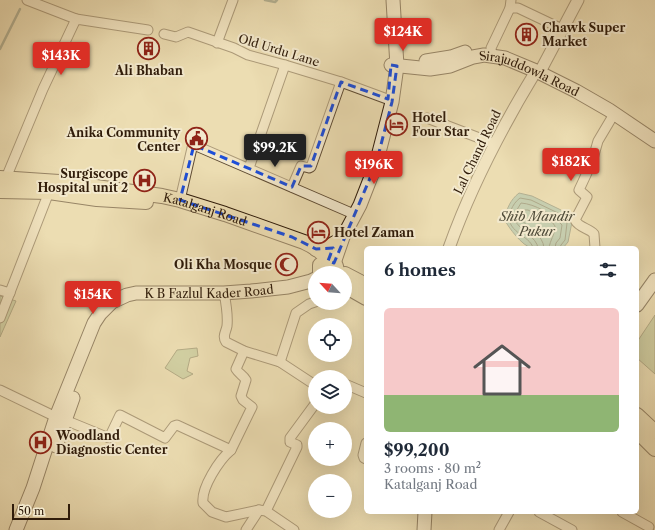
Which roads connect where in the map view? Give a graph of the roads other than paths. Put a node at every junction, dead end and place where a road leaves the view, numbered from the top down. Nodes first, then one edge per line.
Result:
1 (27, 0) edge
2 (233, 0) edge
3 (387, 0) edge
4 (393, 0) edge
5 (573, 0) edge
6 (578, 0) edge
7 (510, 4) edge
8 (76, 19) junction
9 (558, 27) junction
10 (148, 30) dead end
11 (164, 34) dead end
12 (217, 43) junction
13 (492, 52) junction
14 (394, 63) junction
15 (285, 64) junction
16 (538, 68) junction
17 (341, 82) junction
18 (388, 99) junction
19 (614, 114) junction
20 (427, 118) dead end
21 (655, 134) edge
22 (655, 141) edge
23 (495, 144) junction
24 (249, 168) junction
25 (3, 178) edge
26 (292, 187) junction
27 (0, 191) edge
28 (49, 192) junction
29 (180, 200) junction
30 (349, 212) junction
31 (335, 243) junction
32 (450, 246) edge
33 (595, 246) edge
34 (316, 249) junction
35 (325, 266) edge
36 (327, 266) edge
37 (330, 266) edge
38 (331, 266) edge
39 (655, 280) edge
40 (308, 282) edge
41 (0, 290) edge
42 (308, 290) edge
43 (10, 293) junction
44 (225, 296) junction
45 (639, 301) edge
46 (308, 305) edge
47 (0, 318) edge
48 (244, 351) junction
49 (280, 362) junction
50 (308, 380) edge
51 (352, 387) edge
52 (0, 390) edge
53 (364, 392) edge
54 (308, 414) edge
55 (639, 417) edge
56 (61, 419) junction
57 (655, 432) edge
58 (639, 433) edge
59 (655, 449) edge
60 (231, 450) junction
61 (262, 510) junction
62 (425, 514) edge
63 (508, 514) edge
64 (543, 514) edge
65 (625, 514) edge
66 (655, 518) edge
67 (648, 528) edge
68 (16, 530) edge
69 (24, 530) edge
70 (246, 530) edge
71 (294, 530) edge
72 (424, 530) edge
73 (499, 530) edge
74 (572, 530) edge

1 - 8 street
2 - 12 street
3 - 14 main road
4 - 14 main road
5 - 9 street
6 - 16 street
7 - 9 street
7 - 13 street
8 - 10 street
8 - 25 street
9 - 16 street
11 - 12 street, Old Urdu Lane
12 - 15 street, Old Urdu Lane
13 - 14 main road, Sirajuddowla Road
13 - 16 main road, Sirajuddowla Road
14 - 18 main road
14 - 38 main road
15 - 17 street, Old Urdu Lane
15 - 24 street
16 - 19 main road, Sirajuddowla Road
16 - 21 main road, Sirajuddowla Road
16 - 23 street, Lal Chand Road
17 - 18 street, Old Urdu Lane
17 - 26 street
18 - 30 main road
19 - 22 main road, Sirajuddowla Road
19 - 33 street
20 - 23 street
23 - 32 street, Lal Chand Road
24 - 26 street
24 - 29 street
25 - 29 main road, Katalganj Road
26 - 30 street
27 - 28 main road, Katalganj Road
28 - 35 main road, Katalganj Road
28 - 43 street
29 - 34 main road, Katalganj Road
30 - 31 main road
31 - 34 main road
31 - 37 main road
34 - 36 main road, Katalganj Road
39 - 45 main road
40 - 44 main road, K B Fazlul Kader Road
41 - 43 street
42 - 44 main road, K B Fazlul Kader Road
43 - 47 street
44 - 48 street
44 - 56 main road, K B Fazlul Kader Road
46 - 49 street
48 - 49 street
48 - 60 street
49 - 50 street
51 - 53 street
52 - 56 street
54 - 61 street
55 - 57 main road
56 - 60 street
56 - 68 main road, K B Fazlul Kader Road
56 - 69 main road, K B Fazlul Kader Road
58 - 59 main road
60 - 61 street
61 - 70 street
61 - 71 street
62 - 72 main road
63 - 73 street
64 - 74 street
65 - 67 street
66 - 67 street

